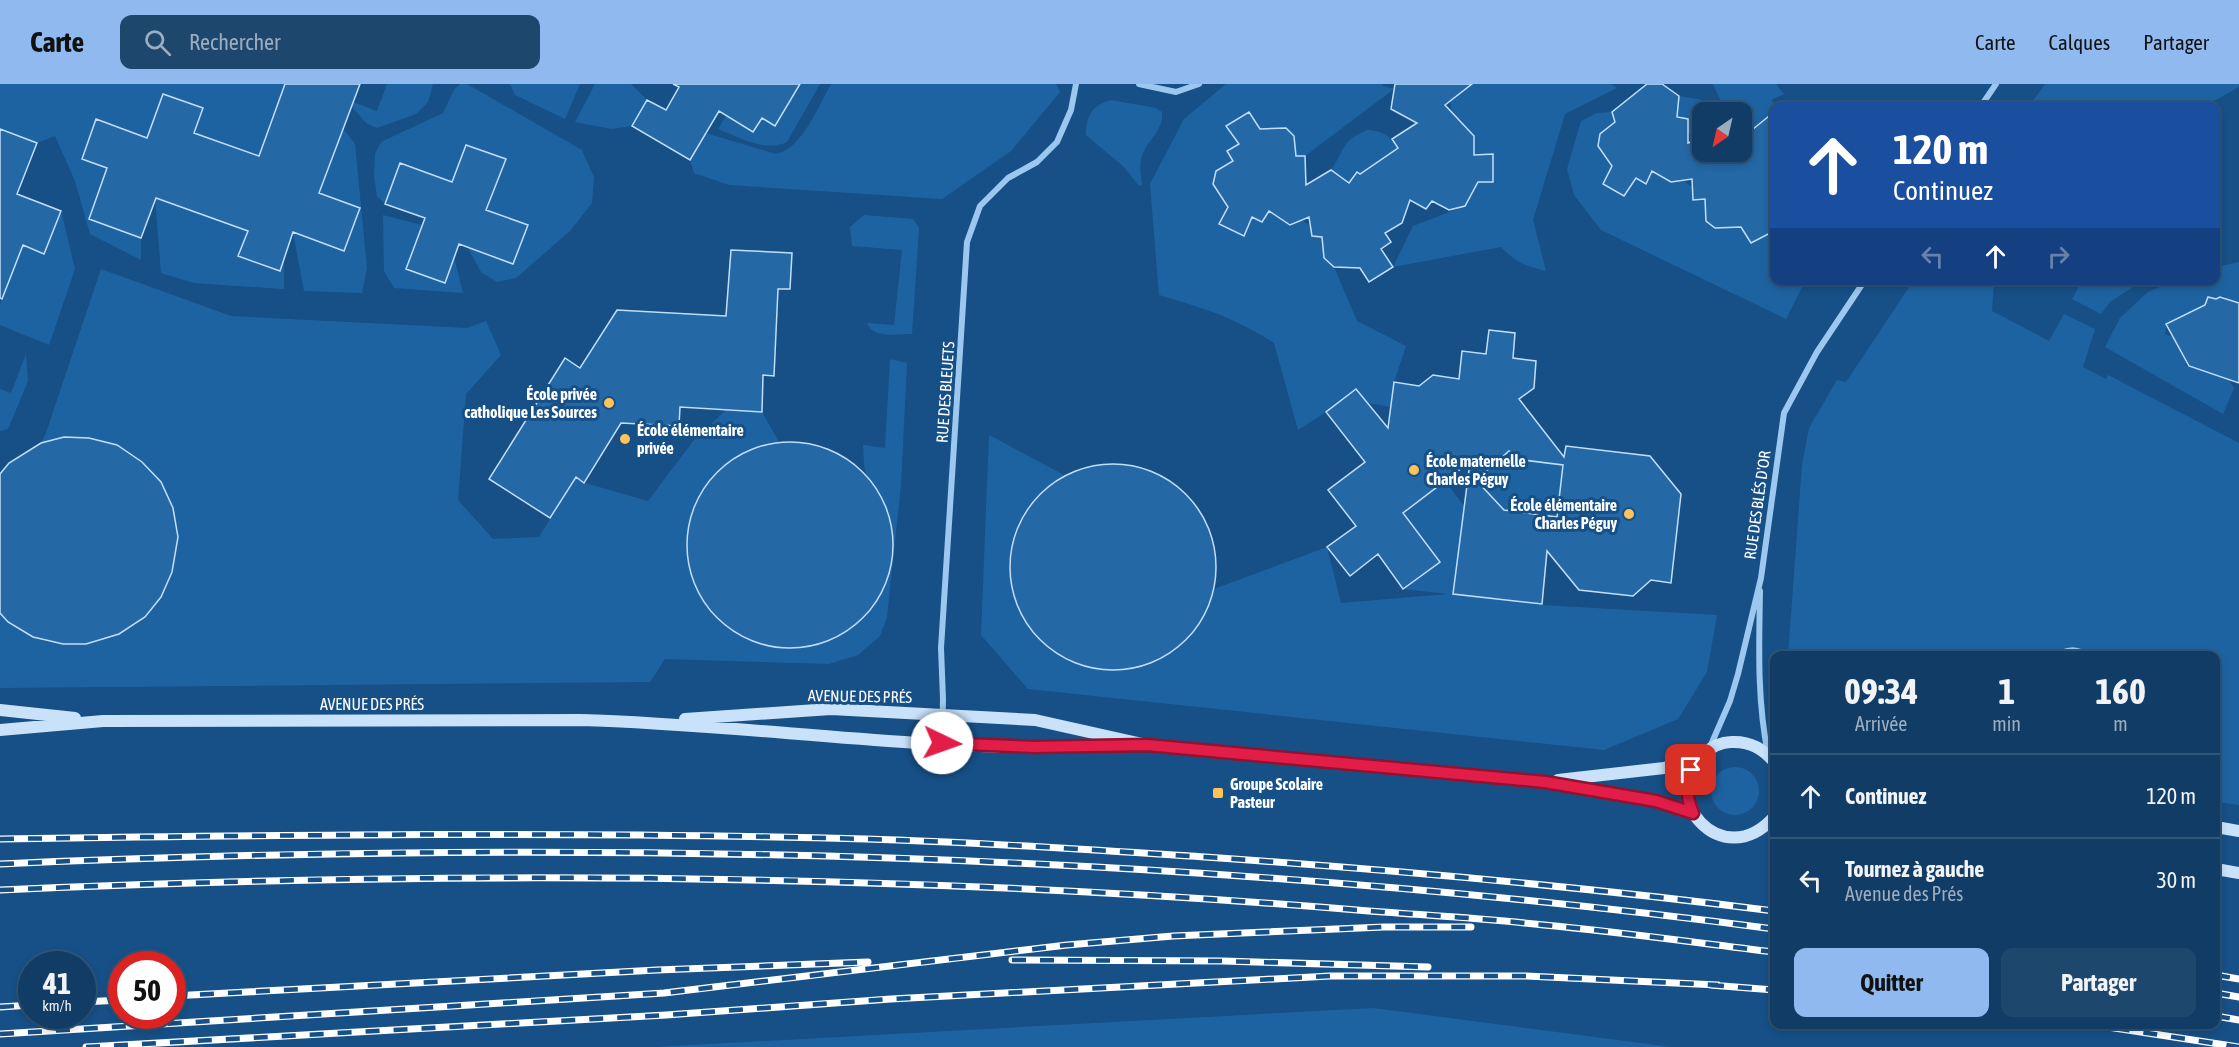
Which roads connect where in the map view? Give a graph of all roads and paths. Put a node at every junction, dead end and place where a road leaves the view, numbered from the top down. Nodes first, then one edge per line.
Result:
1 (1076, 84) edge
2 (1139, 84) edge
3 (1199, 84) edge
4 (1996, 84) edge
5 (1984, 102) edge
6 (1862, 285) edge
7 (1761, 578) junction
8 (2066, 651) edge
9 (2081, 651) edge
10 (0, 710) edge
11 (942, 715) junction
12 (103, 721) junction
13 (641, 722) junction
14 (0, 730) edge
15 (942, 743) junction
16 (1147, 745) junction
17 (1710, 748) junction
18 (1770, 754) edge
19 (1770, 757) edge
20 (1698, 758) junction
21 (1545, 782) junction
22 (1693, 813) junction
23 (1770, 822) edge
24 (2220, 828) edge
25 (2239, 831) edge
26 (2220, 870) edge
27 (2239, 873) edge

1 - 11 street, RUE DES BLEUETS
2 - 3 street
4 - 5 street
6 - 7 street, RUE DES BLÉS D'OR
7 - 17 street, RUE DES BLÉS D'OR
7 - 18 street
8 - 9 street
10 - 12 main road, AVENUE DES PRÉS
11 - 13 main road, AVENUE DES PRÉS
11 - 15 street, RUE DES BLEUETS
11 - 16 main road, AVENUE DES PRÉS
12 - 13 main road, AVENUE DES PRÉS
12 - 14 main road, AVENUE DES PRÉS
13 - 15 main road, AVENUE DES PRÉS
15 - 16 main road, AVENUE DES PRÉS
16 - 21 main road, AVENUE DES PRÉS
17 - 19 main road
17 - 20 main road
20 - 21 main road
20 - 22 main road
21 - 22 main road
22 - 23 main road
24 - 25 main road
26 - 27 main road

